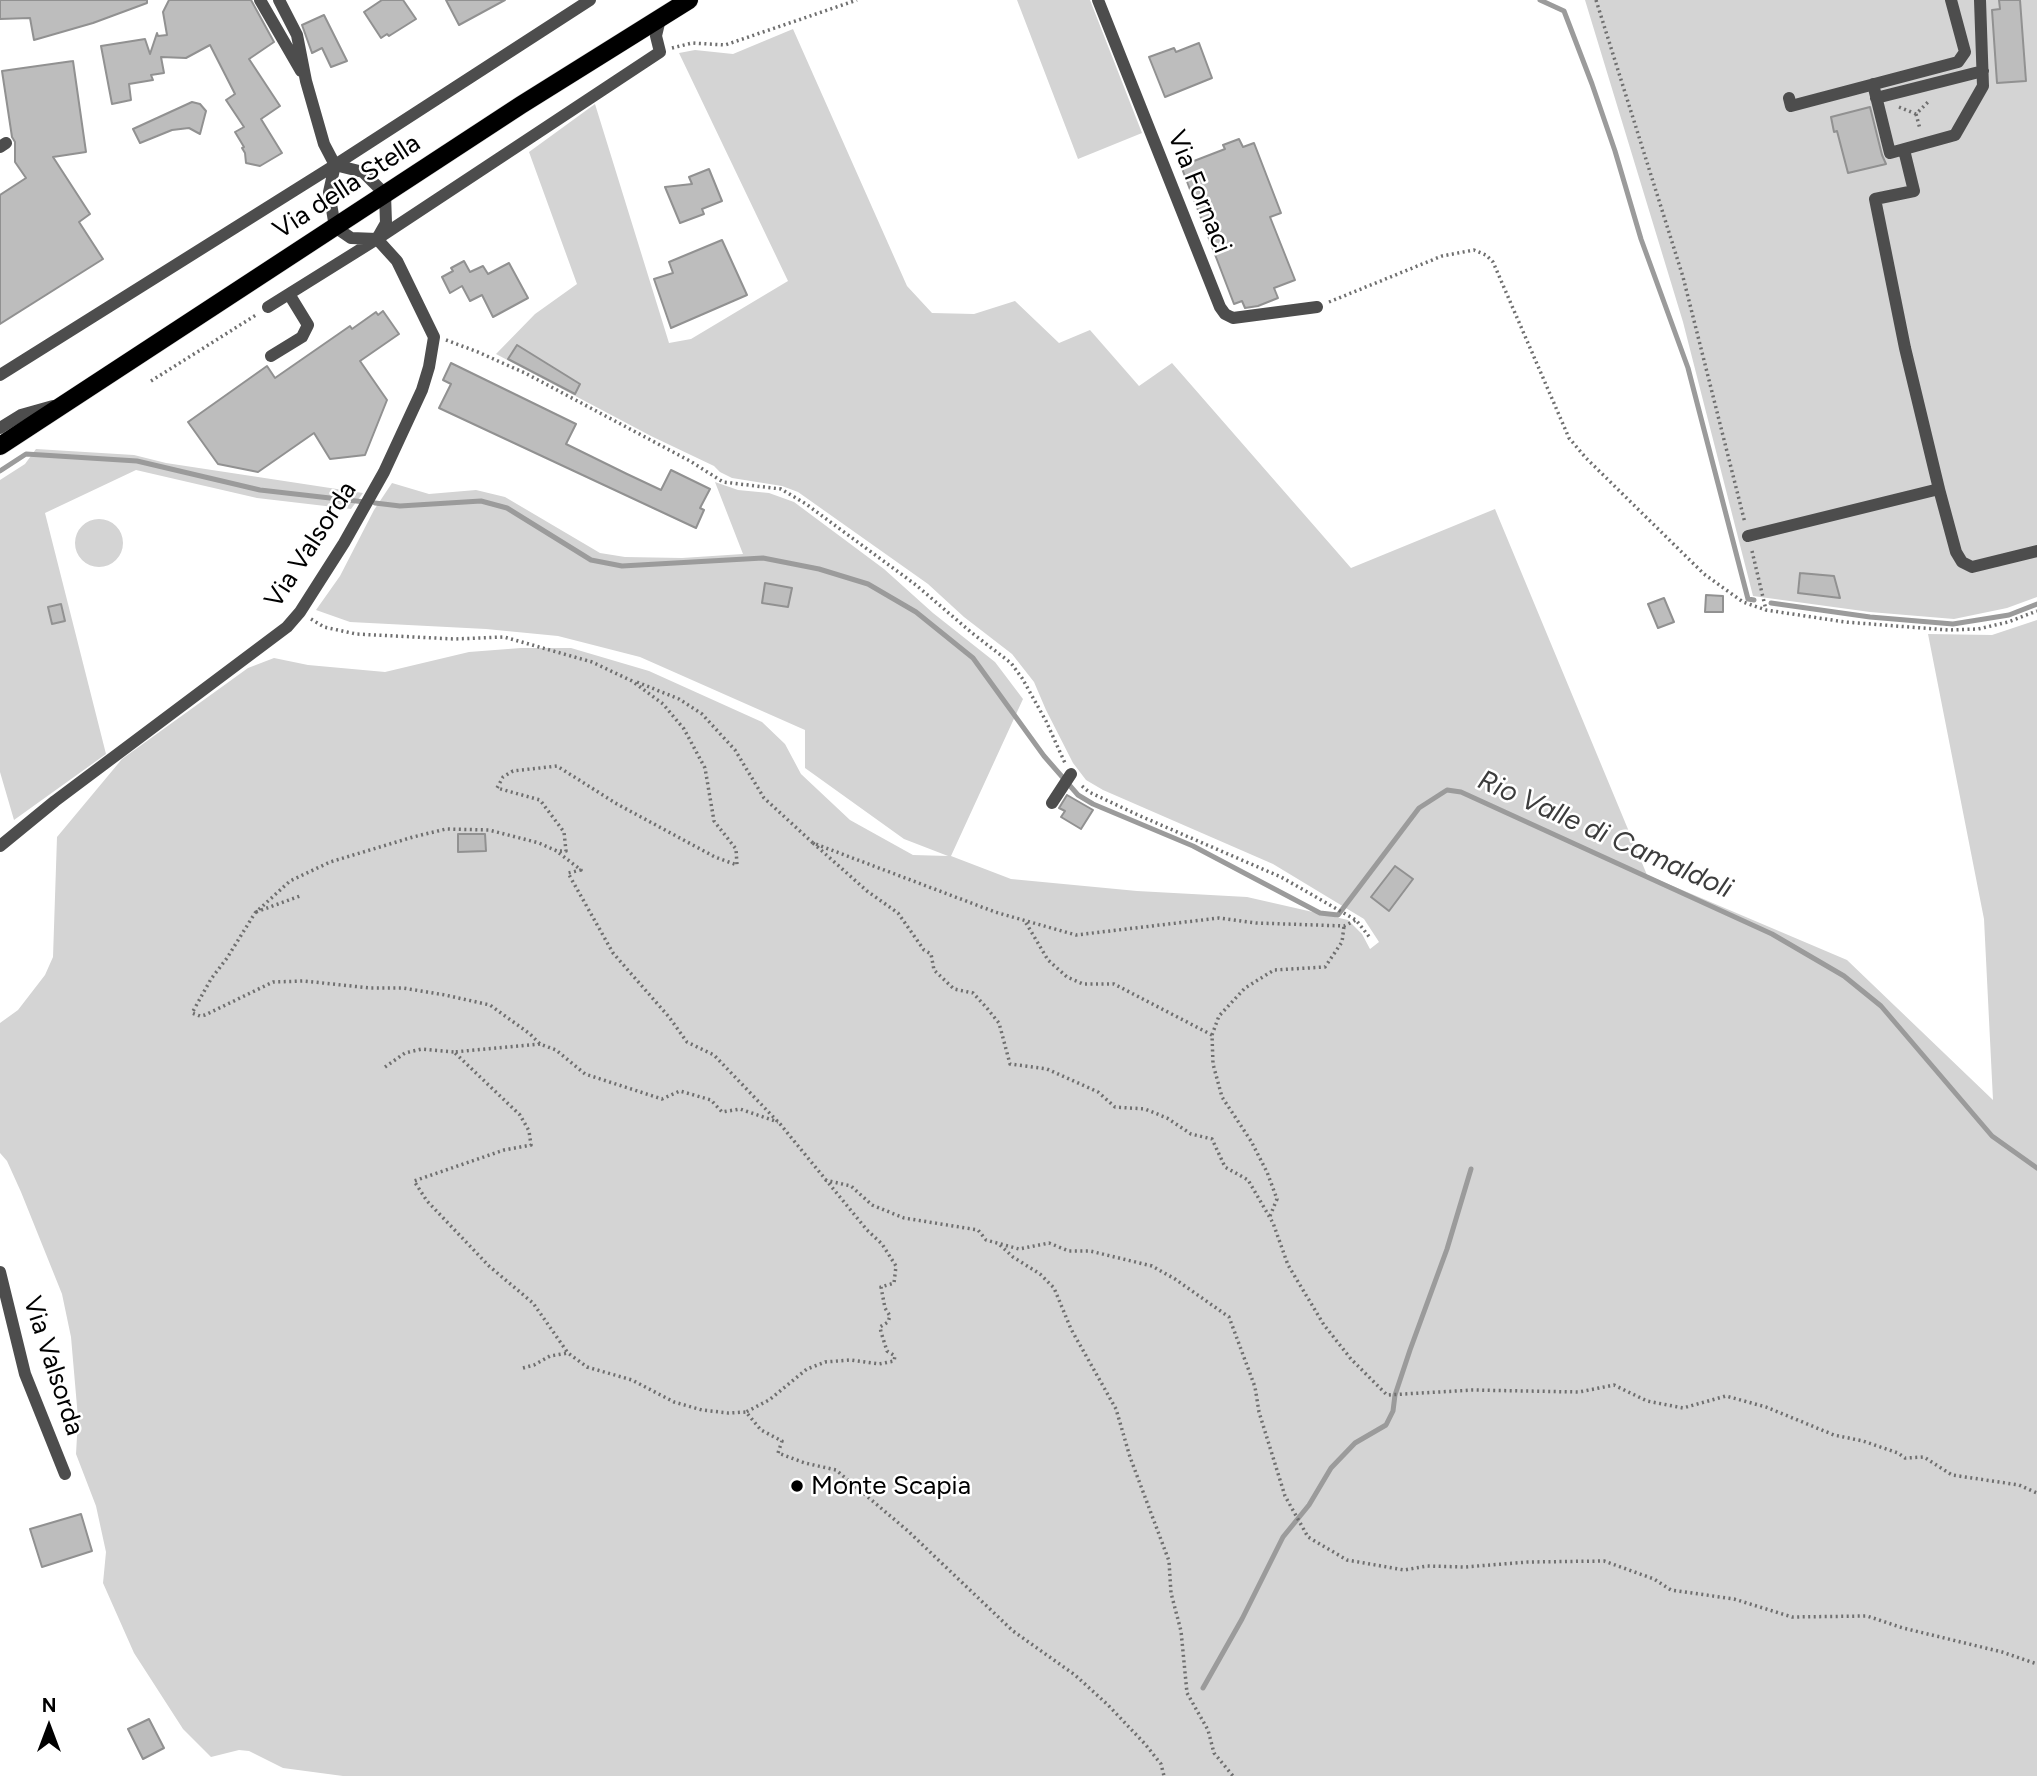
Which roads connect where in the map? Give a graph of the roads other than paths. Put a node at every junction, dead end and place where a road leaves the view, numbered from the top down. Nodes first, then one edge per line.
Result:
1 (260, 0) edge
2 (279, 0) edge
3 (689, 0) edge
4 (1098, 0) edge
5 (1951, 0) edge
6 (1980, 0) edge
7 (584, 2) edge
8 (660, 19) junction
9 (1983, 71) junction
10 (1876, 80) junction
11 (306, 81) junction
12 (1789, 98) dead end
13 (1876, 98) junction
14 (1904, 150) junction
15 (335, 165) junction
16 (385, 194) junction
17 (335, 226) junction
18 (377, 239) junction
19 (289, 294) junction
20 (268, 307) road end
21 (1317, 307) road end
22 (271, 356) dead end
23 (0, 376) edge
24 (64, 403) junction
25 (0, 428) edge
26 (0, 446) edge
27 (1939, 489) junction
28 (1748, 536) road end
29 (2037, 551) edge
30 (1071, 774) road end
31 (1052, 803) dead end
32 (0, 846) edge
33 (0, 1272) edge
34 (65, 1474) dead end

1 - 11 street
2 - 11 street
3 - 8 main road, Via della Stella
4 - 21 street, Via Fornaci
5 - 10 street
6 - 9 street
7 - 15 street, Via della Stella
8 - 16 main road, Via della Stella
8 - 18 street
9 - 13 street
9 - 14 street
10 - 12 street
10 - 13 street
11 - 15 street
13 - 14 street
14 - 27 street
15 - 16 street
15 - 17 street
15 - 23 street, Via della Stella
16 - 17 main road, Via della Stella
16 - 18 street
17 - 18 street
17 - 24 main road, Via della Stella
18 - 19 street
18 - 32 street, Via Valsorda
19 - 20 street
19 - 22 street
24 - 25 street, Via della Stella
24 - 26 main road, Via della Stella
27 - 28 street
27 - 29 street
30 - 31 street
33 - 34 street, Via Valsorda

